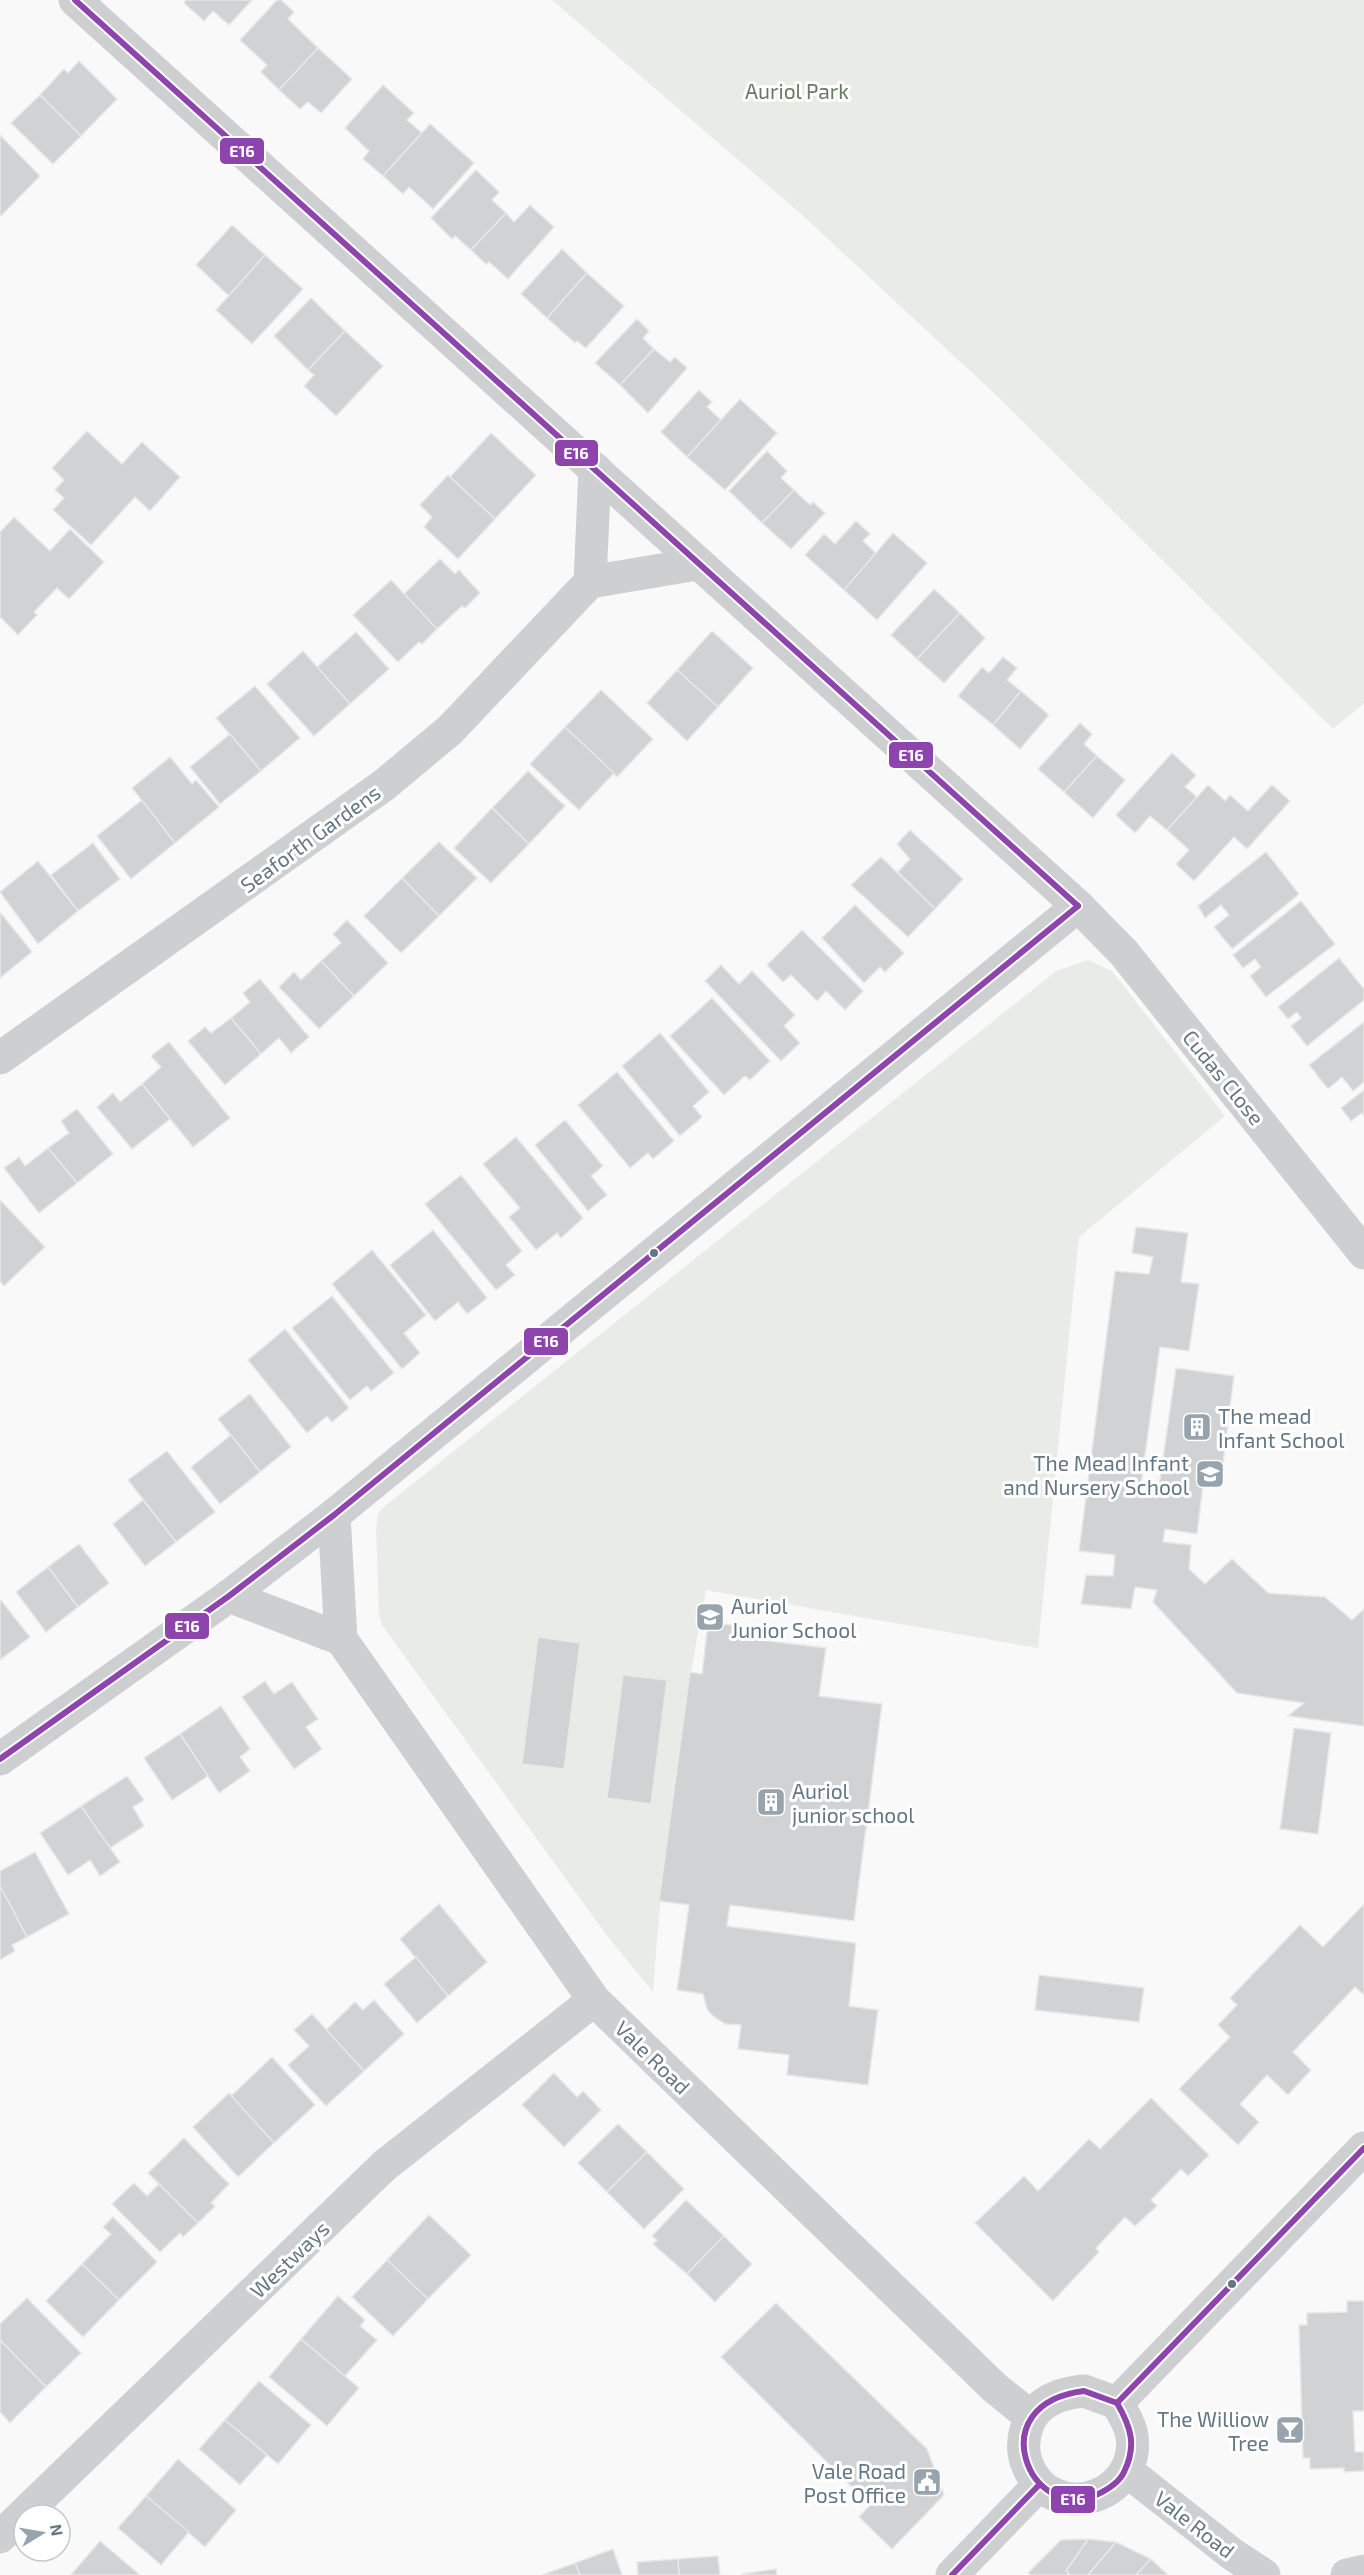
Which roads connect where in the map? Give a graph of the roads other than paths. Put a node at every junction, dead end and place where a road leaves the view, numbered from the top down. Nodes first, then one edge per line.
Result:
1 (75, 0) edge
2 (595, 469) junction
3 (697, 564) junction
4 (590, 582) junction
5 (1078, 906) junction
6 (0, 1058) edge
7 (1364, 1253) edge
8 (334, 1515) junction
9 (229, 1596) junction
10 (340, 1639) junction
11 (0, 1759) edge
12 (594, 2000) junction
13 (1364, 2148) edge
14 (1117, 2403) junction
15 (1031, 2417) junction
16 (1127, 2470) junction
17 (1039, 2485) junction
18 (0, 2537) edge
19 (1364, 2571) edge
20 (952, 2575) edge
21 (1264, 2575) edge
22 (1347, 2575) edge

1 - 2 street, Cudas Close
2 - 3 street, Cudas Close
2 - 4 street
3 - 4 street
3 - 5 street, Cudas Close
4 - 6 street, Seaforth Gardens
5 - 7 street, Cudas Close
5 - 8 street
8 - 9 street
8 - 10 street
9 - 10 street
9 - 11 street
10 - 12 street, Vale Road
12 - 15 street, Vale Road
12 - 18 street, Westways
13 - 14 street
14 - 15 street
14 - 16 street
15 - 17 street
16 - 17 street
16 - 21 street, Vale Road
17 - 20 street
19 - 22 street

